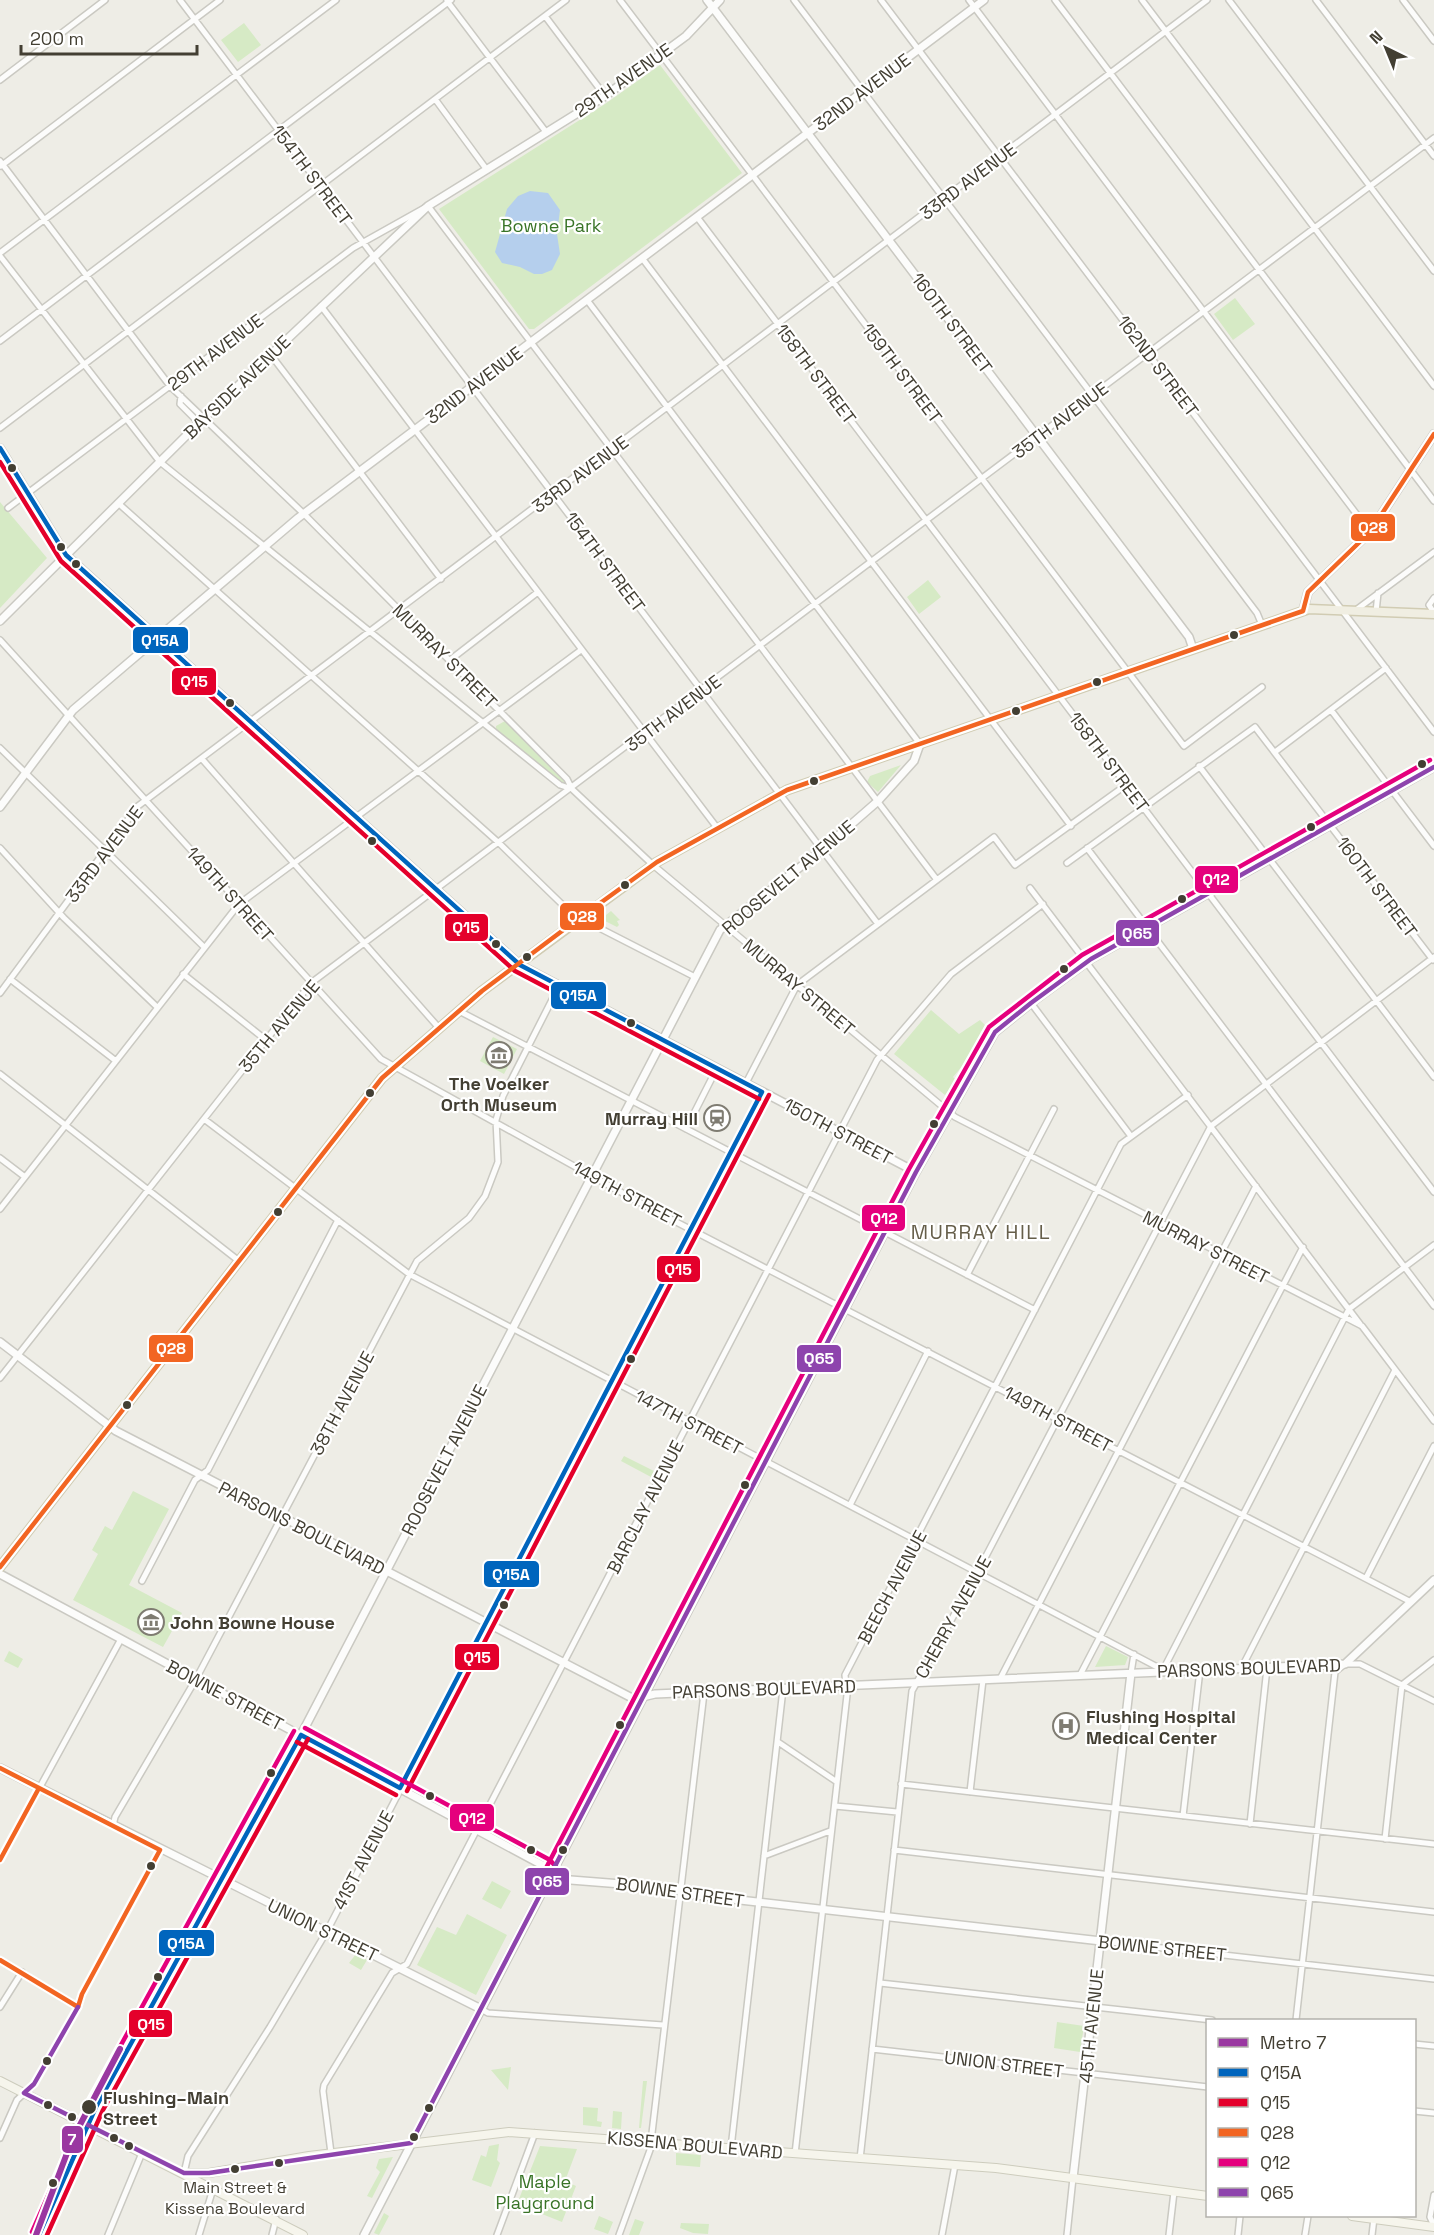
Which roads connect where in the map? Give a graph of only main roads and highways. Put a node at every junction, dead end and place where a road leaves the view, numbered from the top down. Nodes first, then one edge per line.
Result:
1 (1434, 613) edge
2 (0, 1567) edge
3 (0, 2081) edge
4 (87, 2125) junction
5 (184, 2173) junction
6 (1206, 2196) edge
7 (1363, 2217) edge
8 (1434, 2226) edge
9 (39, 2235) edge
10 (303, 2235) edge

1 - 2 main road
3 - 4 main road
4 - 5 main road
4 - 9 main road, ROOSEVELT AVENUE
5 - 6 main road, KISSENA BOULEVARD
5 - 10 main road
7 - 8 main road

